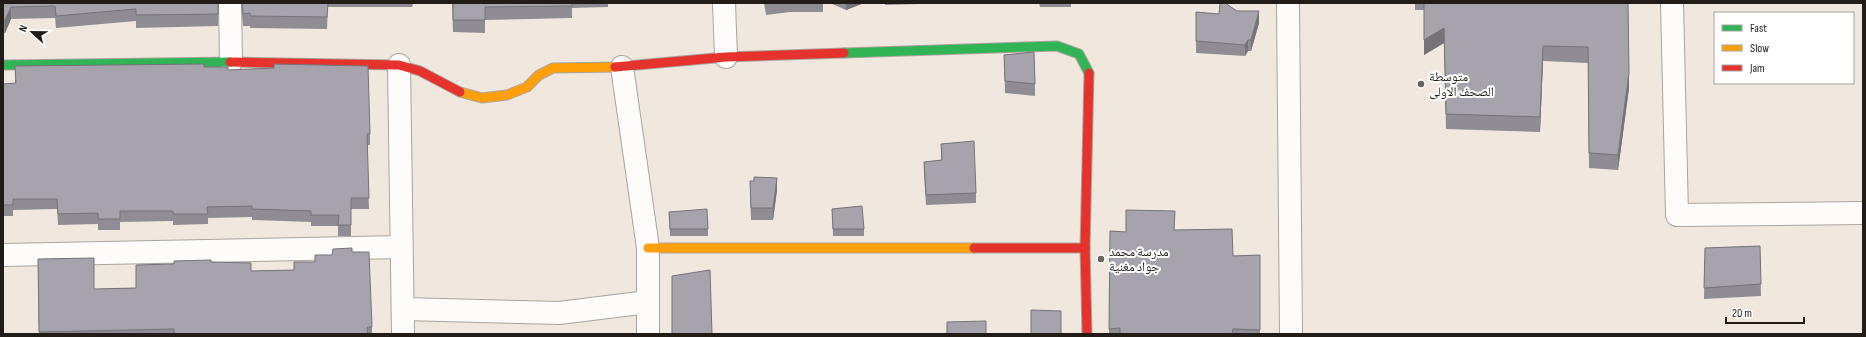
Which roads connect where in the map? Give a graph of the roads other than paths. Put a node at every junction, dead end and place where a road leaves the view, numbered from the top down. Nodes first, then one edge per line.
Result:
1 (230, 3) edge
2 (724, 3) edge
3 (1288, 3) edge
4 (1672, 3) edge
5 (726, 57) junction
6 (230, 62) junction
7 (3, 65) edge
8 (399, 65) junction
9 (622, 67) junction
10 (1863, 213) edge
11 (402, 247) junction
12 (648, 248) junction
13 (1085, 248) junction
14 (3, 255) edge
15 (648, 302) junction
16 (403, 309) junction
17 (403, 334) edge
18 (648, 334) edge
19 (1087, 334) edge
20 (1291, 334) edge

1 - 6 street
2 - 5 street
3 - 20 street
4 - 10 street
5 - 9 street
5 - 13 street
6 - 7 street
6 - 8 street
8 - 9 street
8 - 11 street
9 - 12 street
11 - 14 street
11 - 16 street
12 - 13 street
12 - 15 street
13 - 19 street
15 - 16 street
15 - 18 street
16 - 17 street

